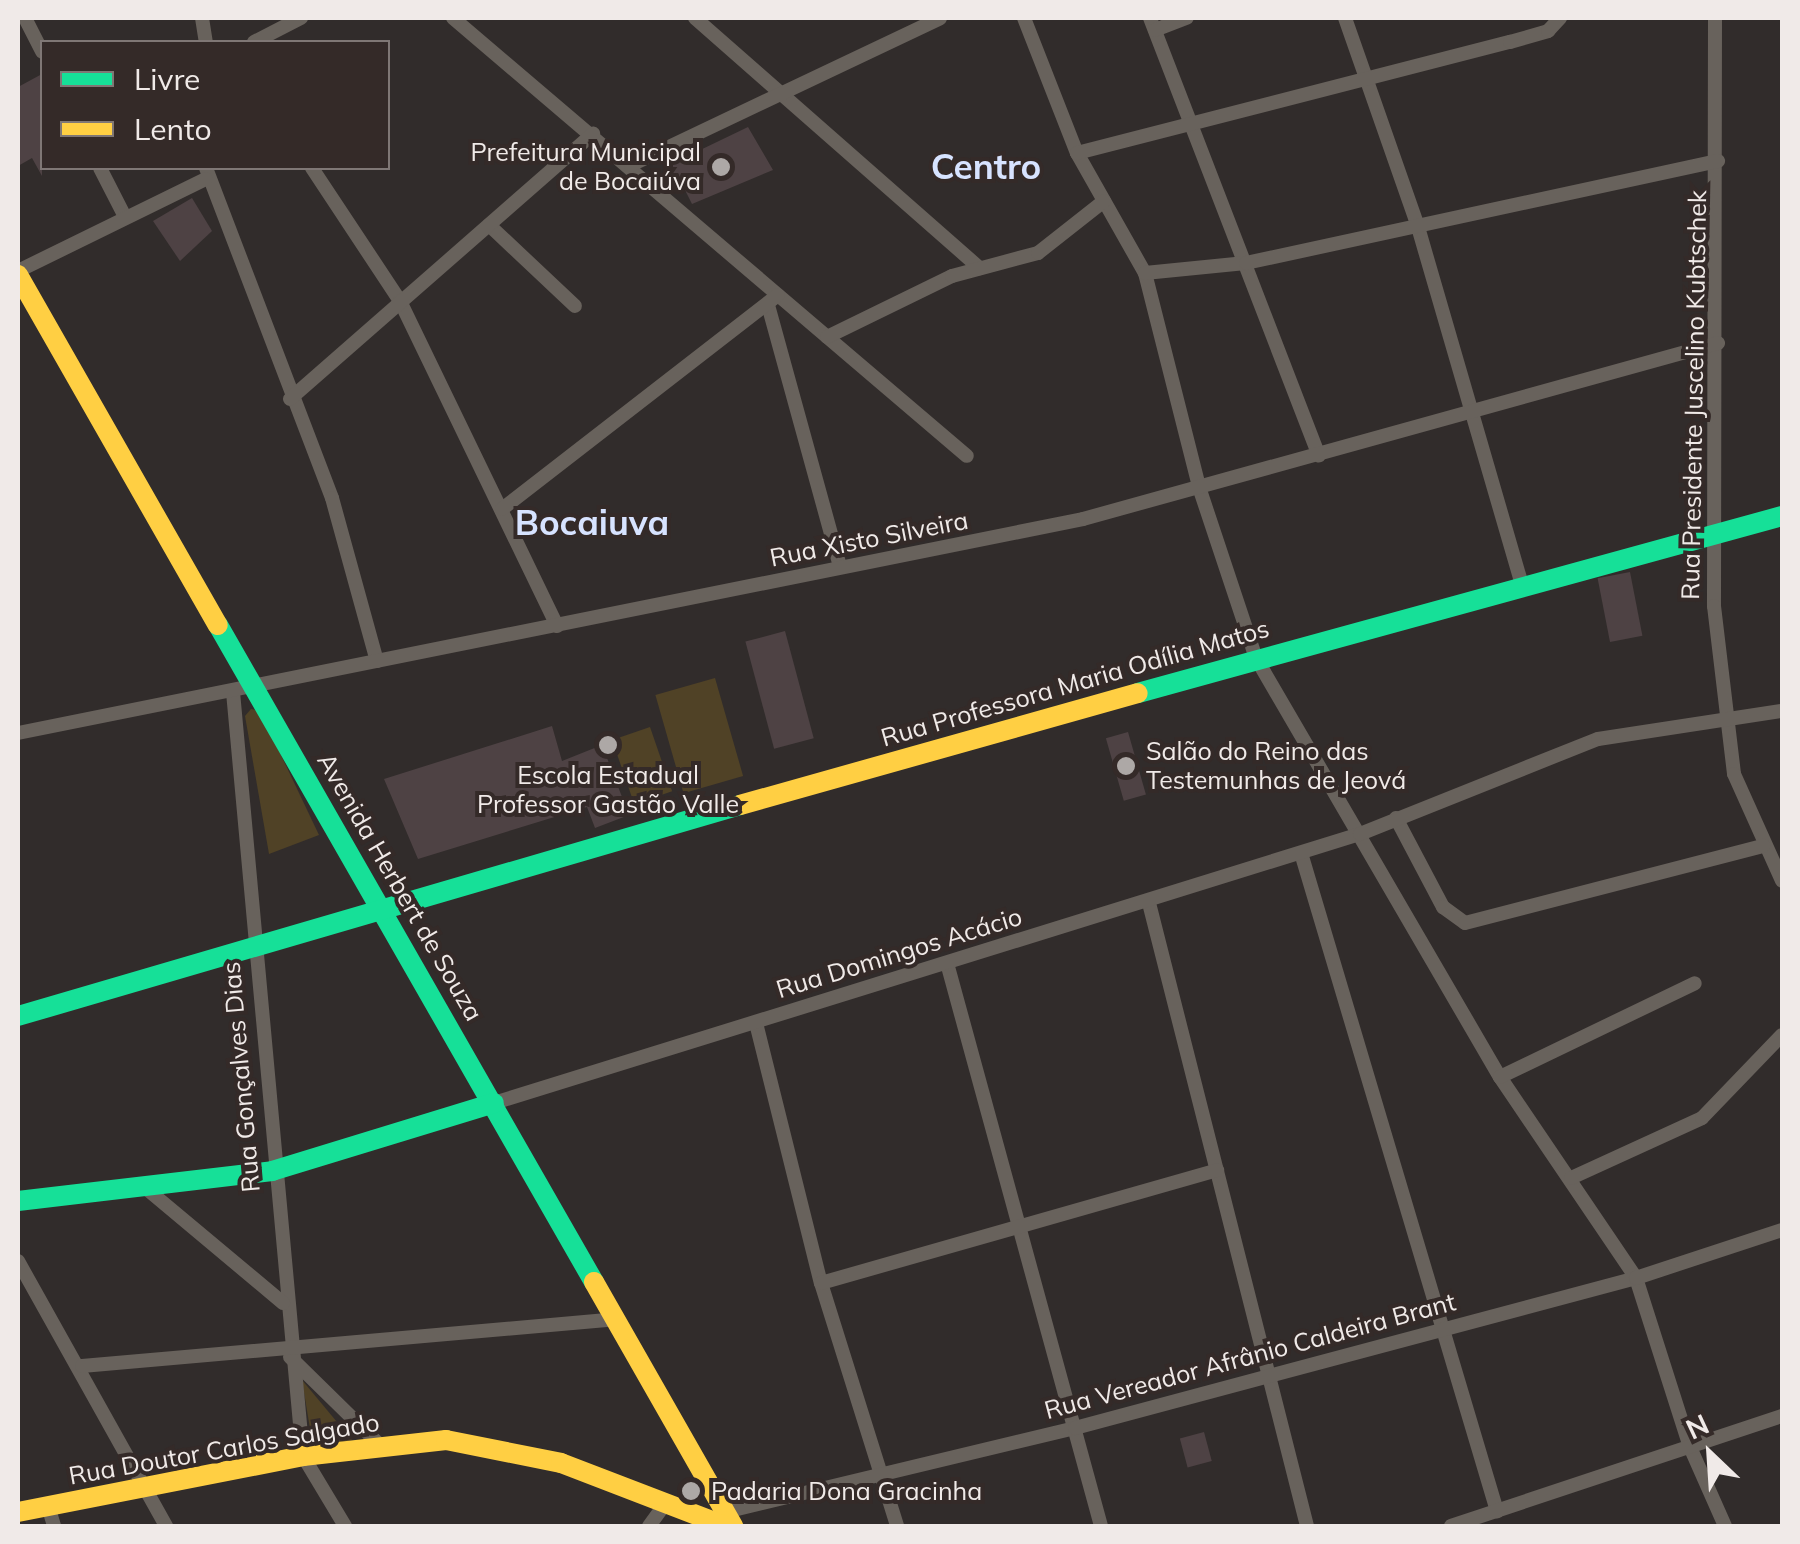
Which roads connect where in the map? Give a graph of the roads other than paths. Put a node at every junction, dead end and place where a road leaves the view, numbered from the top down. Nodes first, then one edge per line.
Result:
1 (26, 18) edge
2 (301, 18) edge
3 (454, 18) edge
4 (696, 18) edge
5 (936, 18) edge
6 (1024, 18) edge
7 (1187, 18) edge
8 (1345, 18) edge
9 (1560, 18) edge
10 (1715, 18) edge
11 (1152, 24) edge
12 (258, 40) edge
13 (40, 48) edge
14 (1366, 80) junction
15 (779, 92) junction
16 (1192, 126) junction
17 (592, 134) junction
18 (1077, 153) junction
19 (1718, 161) junction
20 (631, 165) junction
21 (101, 170) edge
22 (313, 170) edge
23 (206, 173) edge
24 (1104, 201) junction
25 (123, 213) junction
26 (489, 226) junction
27 (1418, 227) junction
28 (1246, 263) junction
29 (980, 268) junction
30 (18, 273) edge
31 (1145, 273) junction
32 (772, 300) junction
33 (400, 301) junction
34 (575, 306) dead end
35 (827, 337) junction
36 (1718, 343) junction
37 (290, 399) junction
38 (1472, 414) junction
39 (967, 456) dead end
40 (1319, 456) junction
41 (1200, 490) junction
42 (502, 509) junction
43 (1782, 516) edge
44 (1712, 537) junction
45 (840, 566) junction
46 (1522, 586) junction
47 (558, 626) junction
48 (1256, 658) junction
49 (377, 662) junction
50 (258, 688) junction
51 (233, 692) junction
52 (1782, 710) edge
53 (1723, 717) junction
54 (18, 733) edge
55 (1396, 818) junction
56 (1360, 834) junction
57 (1763, 846) junction
58 (1300, 853) junction
59 (1782, 881) edge
60 (1149, 903) junction
61 (382, 908) junction
62 (254, 946) junction
63 (947, 963) junction
64 (1695, 983) dead end
65 (18, 1016) edge
66 (756, 1023) junction
67 (1782, 1035) edge
68 (1500, 1078) junction
69 (494, 1103) junction
70 (1216, 1170) junction
71 (272, 1171) junction
72 (1571, 1178) junction
73 (142, 1184) junction
74 (18, 1201) edge
75 (1021, 1229) junction
76 (1782, 1230) edge
77 (18, 1261) edge
78 (1636, 1278) junction
79 (821, 1283) junction
80 (283, 1303) junction
81 (618, 1319) junction
82 (1440, 1326) junction
83 (290, 1352) junction
84 (82, 1366) junction
85 (1270, 1372) junction
86 (1782, 1416) edge
87 (1075, 1428) junction
88 (380, 1445) junction
89 (1690, 1447) junction
90 (302, 1456) junction
91 (883, 1478) junction
92 (148, 1488) junction
93 (666, 1503) junction
94 (1497, 1511) junction
95 (18, 1512) edge
96 (51, 1516) edge
97 (727, 1522) edge
98 (166, 1526) edge
99 (345, 1526) edge
100 (649, 1526) edge
101 (897, 1526) edge
102 (1101, 1526) edge
103 (1307, 1526) edge
104 (1451, 1526) edge
105 (1724, 1526) edge

1 - 13 street
2 - 12 street
3 - 17 street
4 - 15 street
5 - 15 street
6 - 18 street
7 - 11 street
8 - 14 street
9 - 14 street
10 - 19 street, Rua Presidente Juscelino Kubtschek
11 - 16 street
14 - 16 street
14 - 27 street
15 - 20 street
15 - 29 street
16 - 18 street
16 - 28 street
17 - 20 street
17 - 26 street
18 - 24 street
19 - 27 street
19 - 36 street, Rua Presidente Juscelino Kubtschek
20 - 32 street
21 - 25 street
22 - 33 street
23 - 25 street
23 - 37 street
24 - 29 street
24 - 31 street
25 - 30 street
26 - 33 street
26 - 34 street
27 - 28 street
27 - 38 street
28 - 31 street
28 - 40 street
29 - 35 street
30 - 50 street, Avenida Herbert de Souza
31 - 41 street
32 - 35 street
32 - 42 street
32 - 45 street
33 - 37 street
33 - 42 street
35 - 39 street
36 - 38 street, Rua Xisto Silveira
36 - 44 street, Rua Presidente Juscelino Kubtschek
37 - 49 street
38 - 40 street, Rua Xisto Silveira
38 - 46 street
40 - 41 street, Rua Xisto Silveira
41 - 45 street, Rua Xisto Silveira
41 - 48 street
42 - 47 street
43 - 44 street, Rua Professora Maria Odília Matos
44 - 46 street, Rua Professora Maria Odília Matos
44 - 53 street, Rua Presidente Juscelino Kubtschek
45 - 47 street, Rua Xisto Silveira
46 - 48 street, Rua Professora Maria Odília Matos
47 - 49 street, Rua Xisto Silveira
48 - 56 street
48 - 61 street, Rua Professora Maria Odília Matos
49 - 50 street, Rua Xisto Silveira
50 - 51 street, Rua Xisto Silveira
50 - 61 street, Avenida Herbert de Souza
51 - 54 street, Rua Xisto Silveira
51 - 62 street, Rua Gonçalves Dias
52 - 53 street, Rua Domingos Acácio
53 - 55 street, Rua Domingos Acácio
53 - 57 street, Rua Presidente Juscelino Kubtschek
55 - 56 street, Rua Domingos Acácio
55 - 57 street
56 - 58 street, Rua Domingos Acácio
56 - 68 street
57 - 59 street, Rua Presidente Juscelino Kubtschek
58 - 60 street, Rua Domingos Acácio
58 - 82 street
60 - 63 street, Rua Domingos Acácio
60 - 70 street
61 - 62 street, Rua Professora Maria Odília Matos
61 - 69 street, Avenida Herbert de Souza
62 - 65 street, Rua Professora Maria Odília Matos
62 - 71 street, Rua Gonçalves Dias
63 - 66 street, Rua Domingos Acácio
63 - 75 street
64 - 68 street
66 - 69 street, Rua Domingos Acácio
66 - 79 street
67 - 72 street
68 - 72 street
69 - 71 street, Rua Domingos Acácio
69 - 81 street, Avenida Herbert de Souza
70 - 75 street
70 - 85 street
71 - 73 street, Rua Domingos Acácio
71 - 80 street, Rua Gonçalves Dias
72 - 78 street
73 - 74 street, Rua Domingos Acácio
73 - 80 street
75 - 79 street
75 - 87 street
76 - 78 street, Rua Vereador Afrânio Caldeira Brant
77 - 84 street
78 - 82 street, Rua Vereador Afrânio Caldeira Brant
78 - 89 street
79 - 91 street
80 - 83 street, Rua Gonçalves Dias
81 - 83 street
81 - 97 street, Avenida Herbert de Souza
82 - 85 street, Rua Vereador Afrânio Caldeira Brant
82 - 94 street
83 - 84 street
83 - 88 street
83 - 90 street, Rua Gonçalves Dias
84 - 92 street
85 - 87 street, Rua Vereador Afrânio Caldeira Brant
85 - 103 street
86 - 89 street
87 - 91 street, Rua Vereador Afrânio Caldeira Brant
87 - 102 street
88 - 90 street, Rua Doutor Carlos Salgado
88 - 93 street, Rua Doutor Carlos Salgado
89 - 94 street
89 - 105 street
90 - 92 street, Rua Doutor Carlos Salgado
90 - 99 street
91 - 97 street, Rua Vereador Afrânio Caldeira Brant
91 - 101 street
92 - 96 street, Rua Doutor Carlos Salgado
92 - 98 street
93 - 97 street, Rua Doutor Carlos Salgado
93 - 100 street
94 - 104 street
95 - 96 street, Rua Doutor Carlos Salgado

